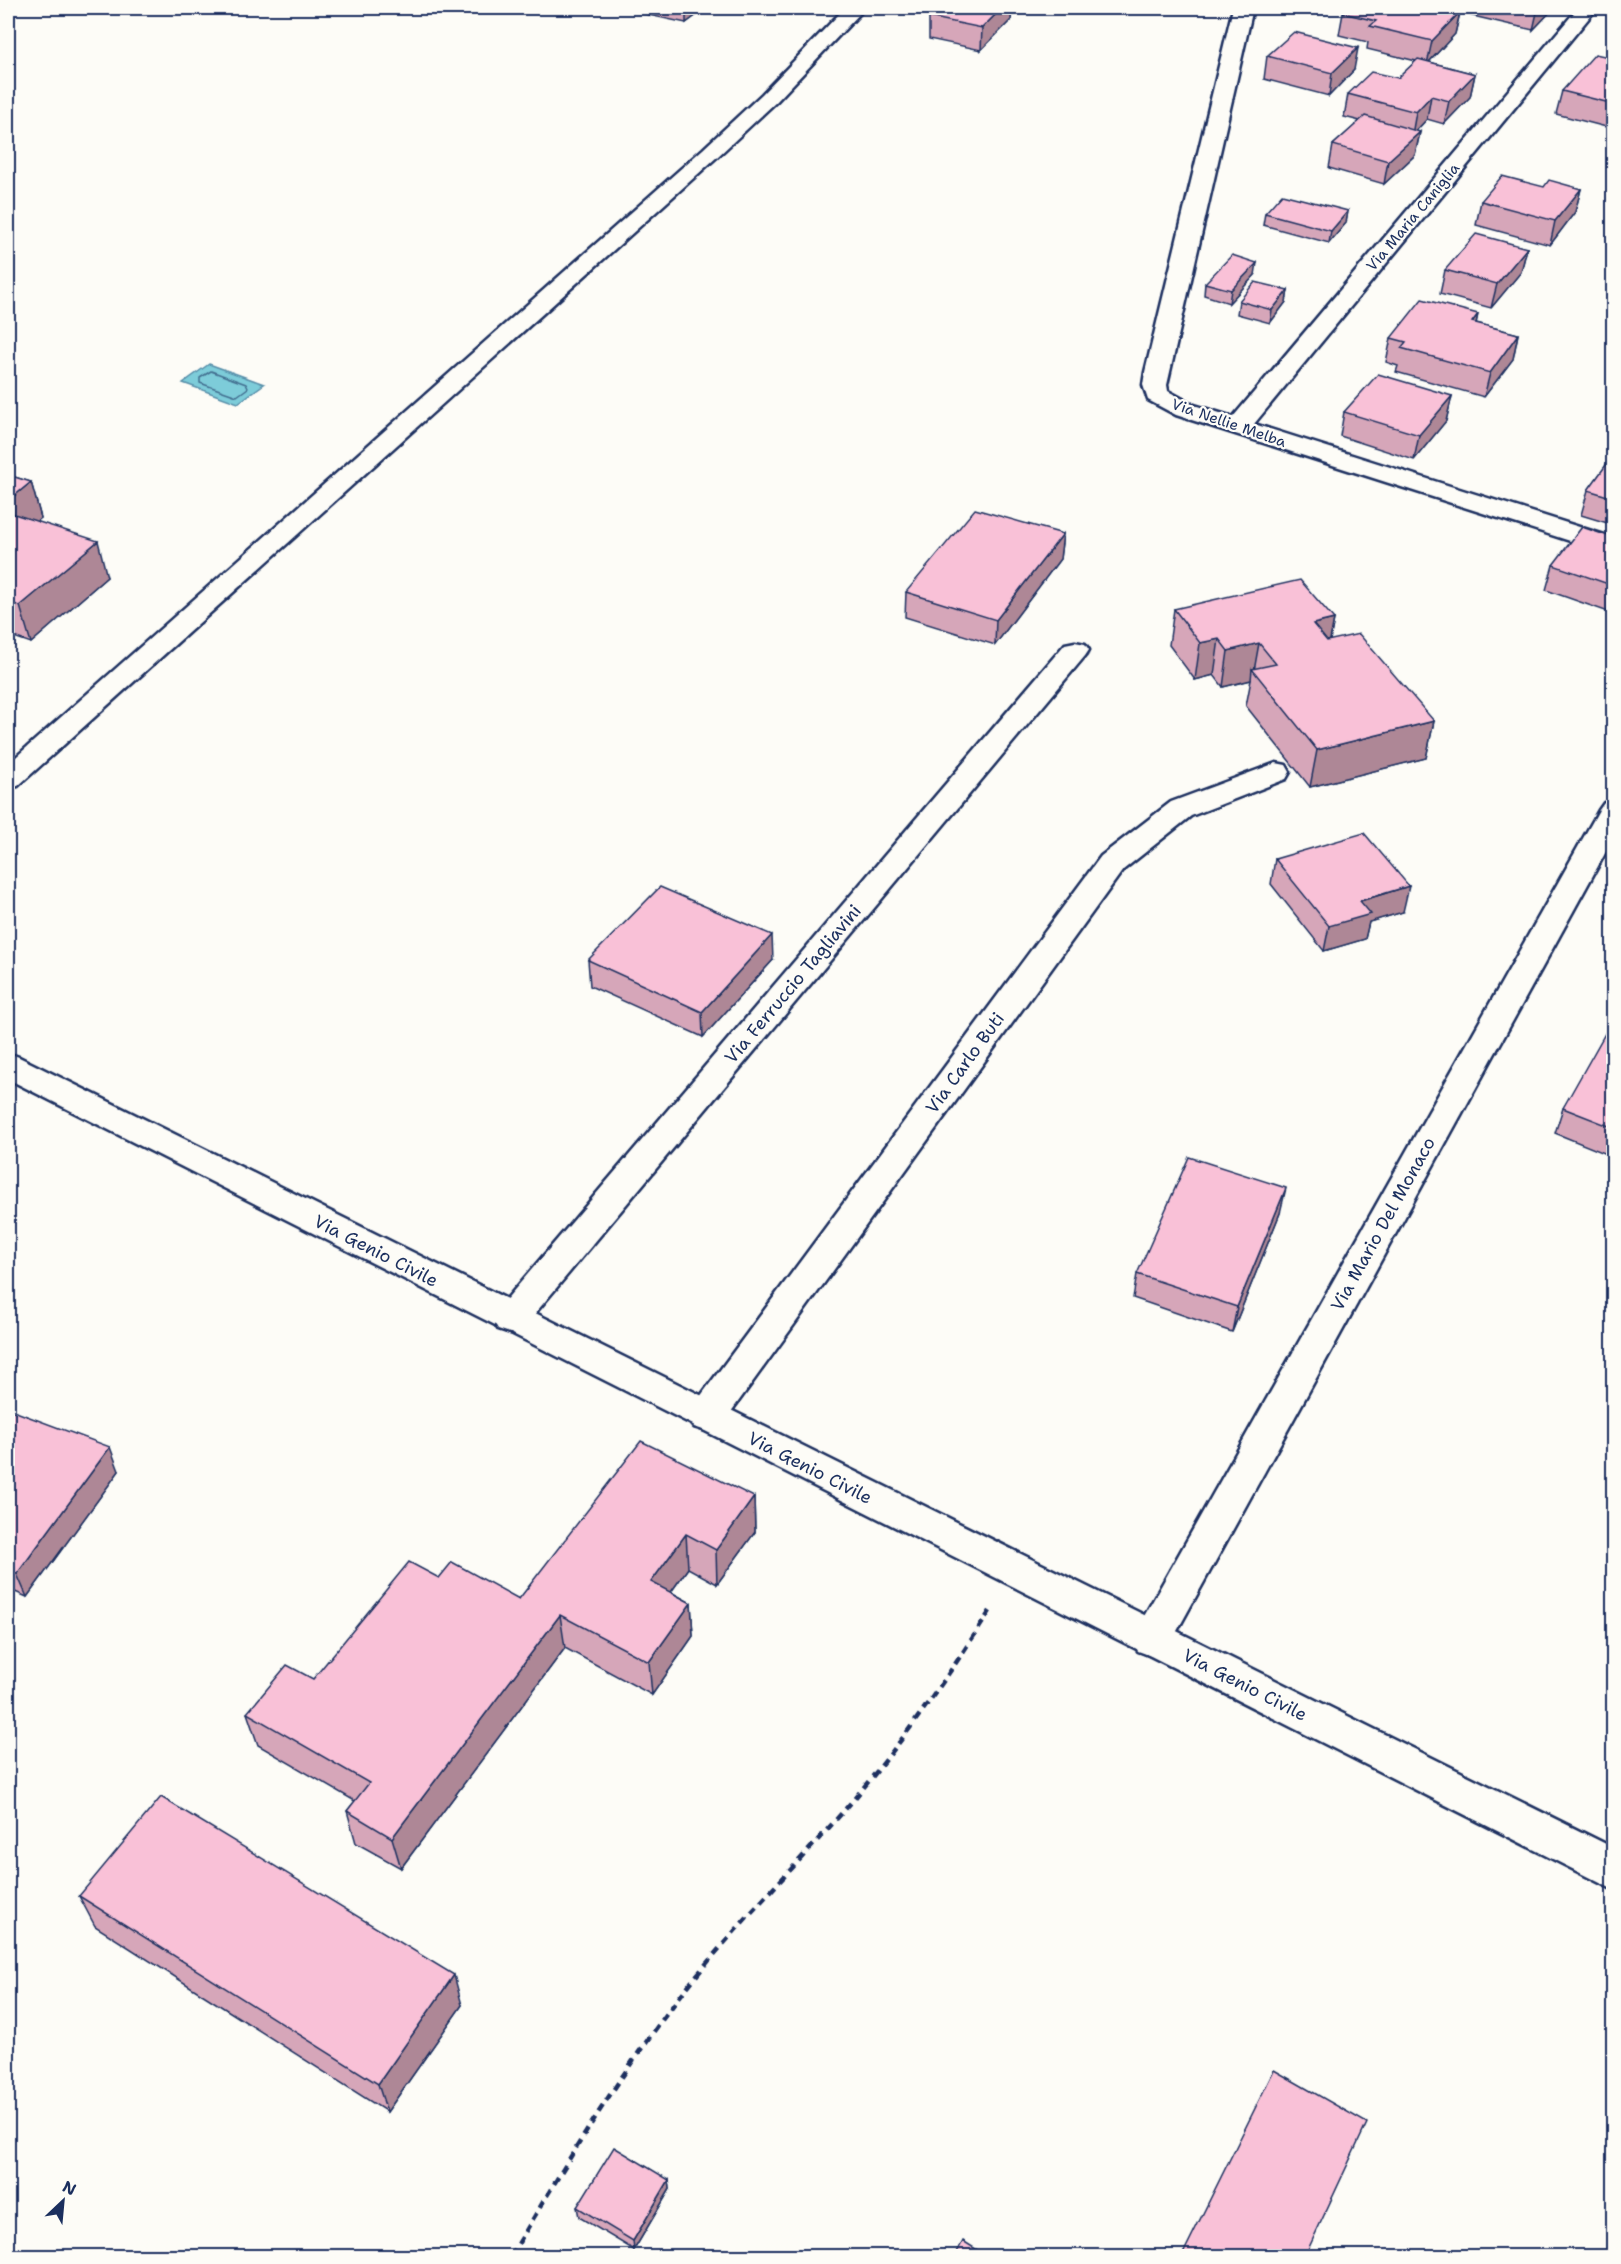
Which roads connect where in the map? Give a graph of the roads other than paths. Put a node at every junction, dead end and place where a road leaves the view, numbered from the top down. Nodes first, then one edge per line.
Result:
1 (855, 8) edge
2 (1244, 8) edge
3 (1588, 8) edge
4 (1238, 427) junction
5 (1614, 547) edge
6 (1075, 650) dead end
7 (1276, 772) dead end
8 (8, 779) edge
9 (1614, 810) edge
10 (8, 1065) edge
11 (510, 1319) junction
12 (707, 1416) junction
13 (1152, 1639) junction
14 (1614, 1870) edge

1 - 8 street
2 - 4 street, Via Nellie Melba
3 - 4 street, Via Maria Caniglia
4 - 5 street, Via Nellie Melba
6 - 11 street, Via Ferruccio Tagliavini
7 - 12 street, Via Carlo Buti
9 - 13 street, Via Mario Del Monaco
10 - 11 street, Via Genio Civile
11 - 12 street, Via Genio Civile
12 - 13 street, Via Genio Civile
13 - 14 street, Via Genio Civile

